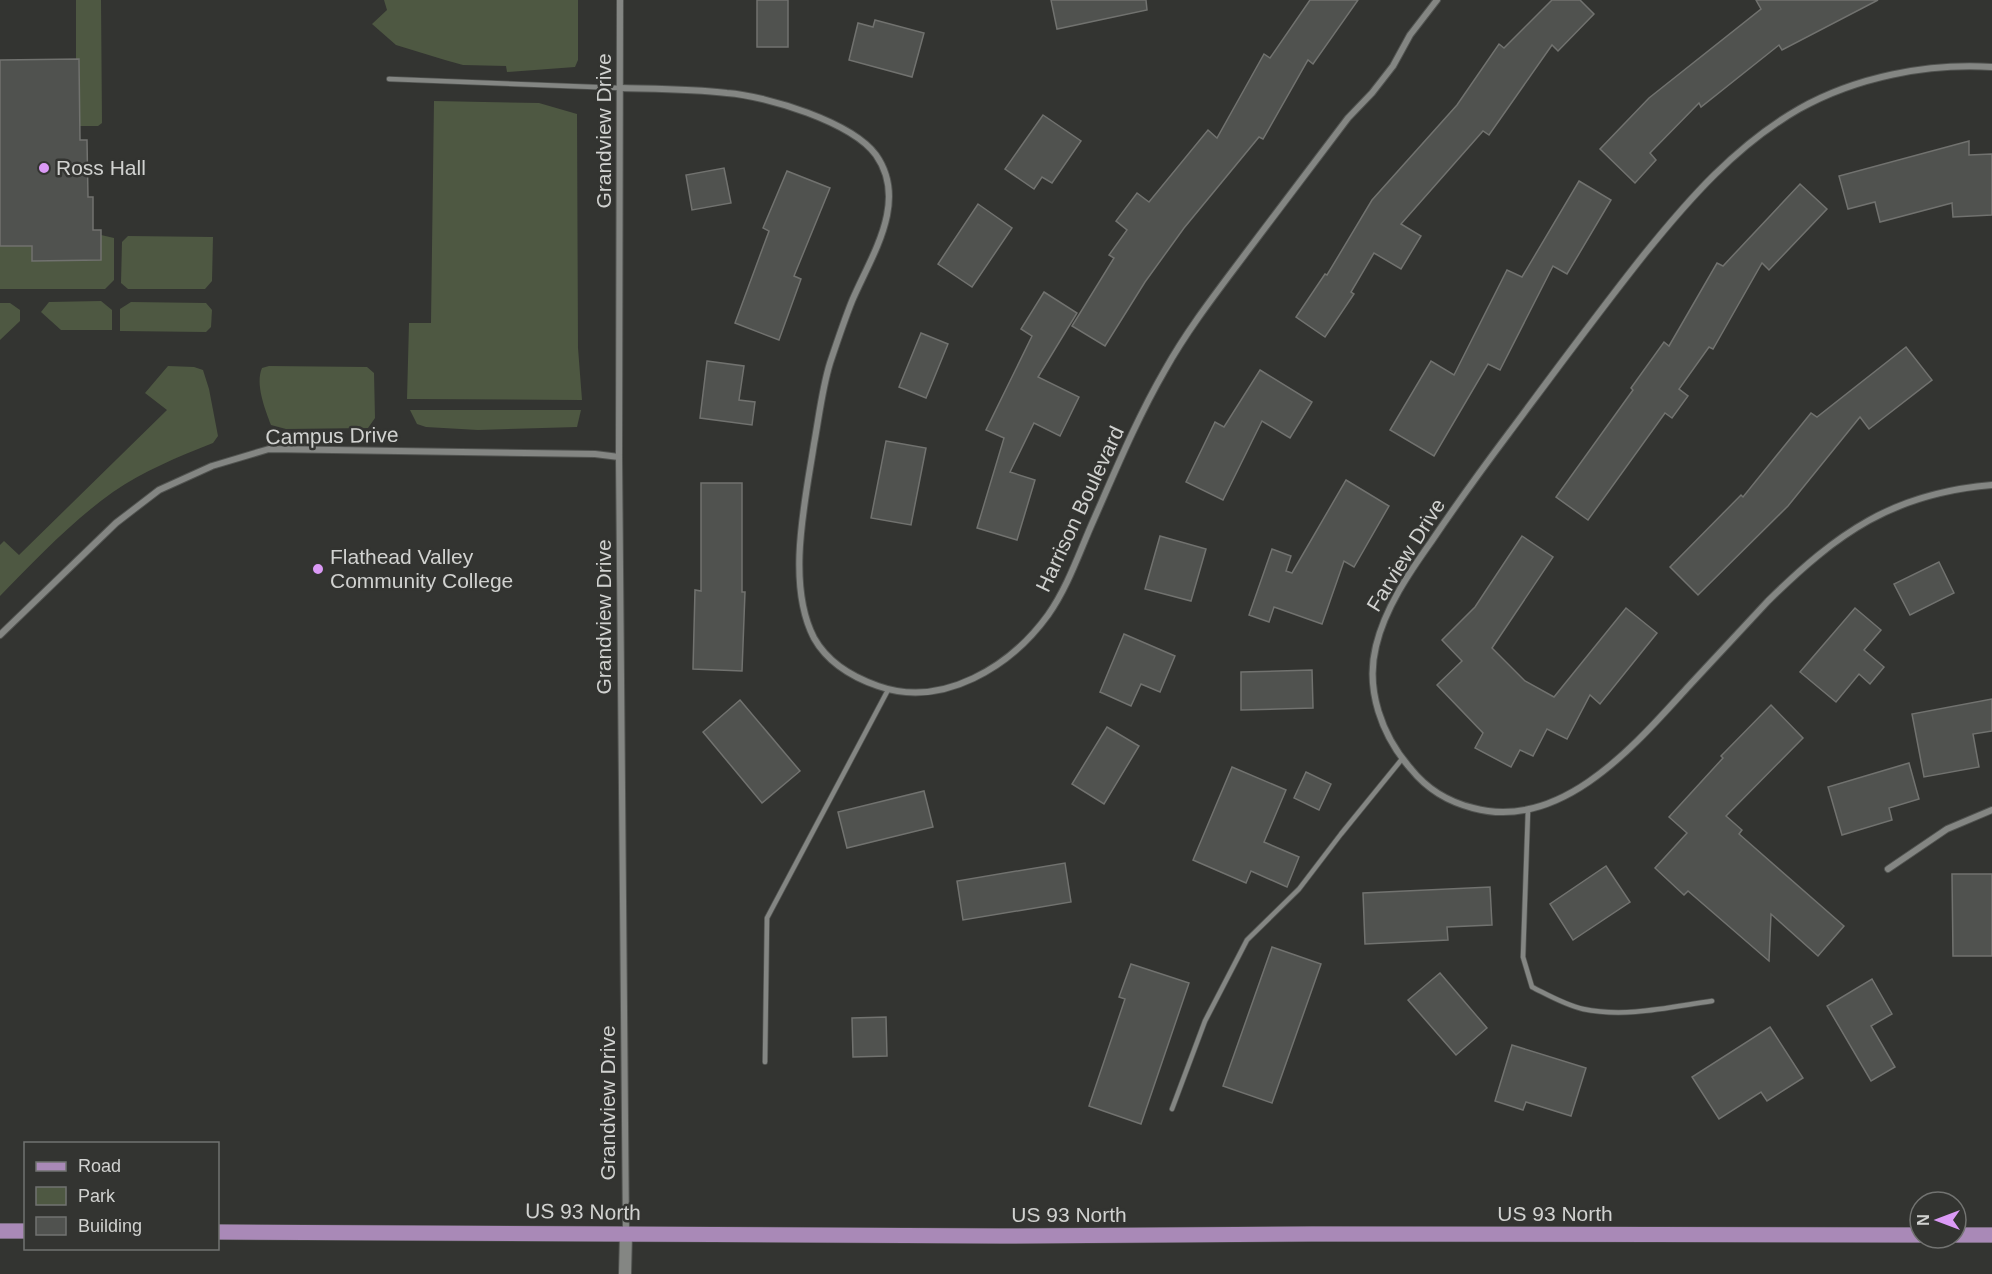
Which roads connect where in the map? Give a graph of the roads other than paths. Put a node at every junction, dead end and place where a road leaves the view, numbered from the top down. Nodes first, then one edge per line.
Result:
1 (620, 0) edge
2 (1437, 0) edge
3 (1992, 67) edge
4 (389, 79) dead end
5 (620, 88) junction
6 (620, 457) junction
7 (1992, 485) edge
8 (0, 635) edge
9 (888, 690) junction
10 (1402, 759) junction
11 (1528, 810) junction
12 (1992, 810) edge
13 (1888, 869) dead end
14 (1712, 1001) dead end
15 (765, 1062) dead end
16 (1172, 1108) dead end
17 (0, 1231) edge
18 (24, 1231) edge
19 (219, 1232) edge
20 (626, 1234) junction
21 (1908, 1235) edge
22 (1968, 1235) edge
23 (1992, 1235) edge
24 (625, 1274) edge

1 - 5 street, Grandview Drive
2 - 9 street, Harrison Boulevard
3 - 10 street, Farview Drive
4 - 5 lane
5 - 6 street, Grandview Drive
5 - 9 street, Harrison Boulevard
6 - 8 street, Campus Drive
6 - 20 street, Grandview Drive
7 - 11 street, Farview Drive
9 - 15 lane
10 - 11 street, Farview Drive
10 - 16 lane
11 - 14 lane
12 - 13 street
17 - 18 main road
19 - 20 main road, US 93 North
20 - 21 main road, US 93 North
20 - 24 street
22 - 23 main road

